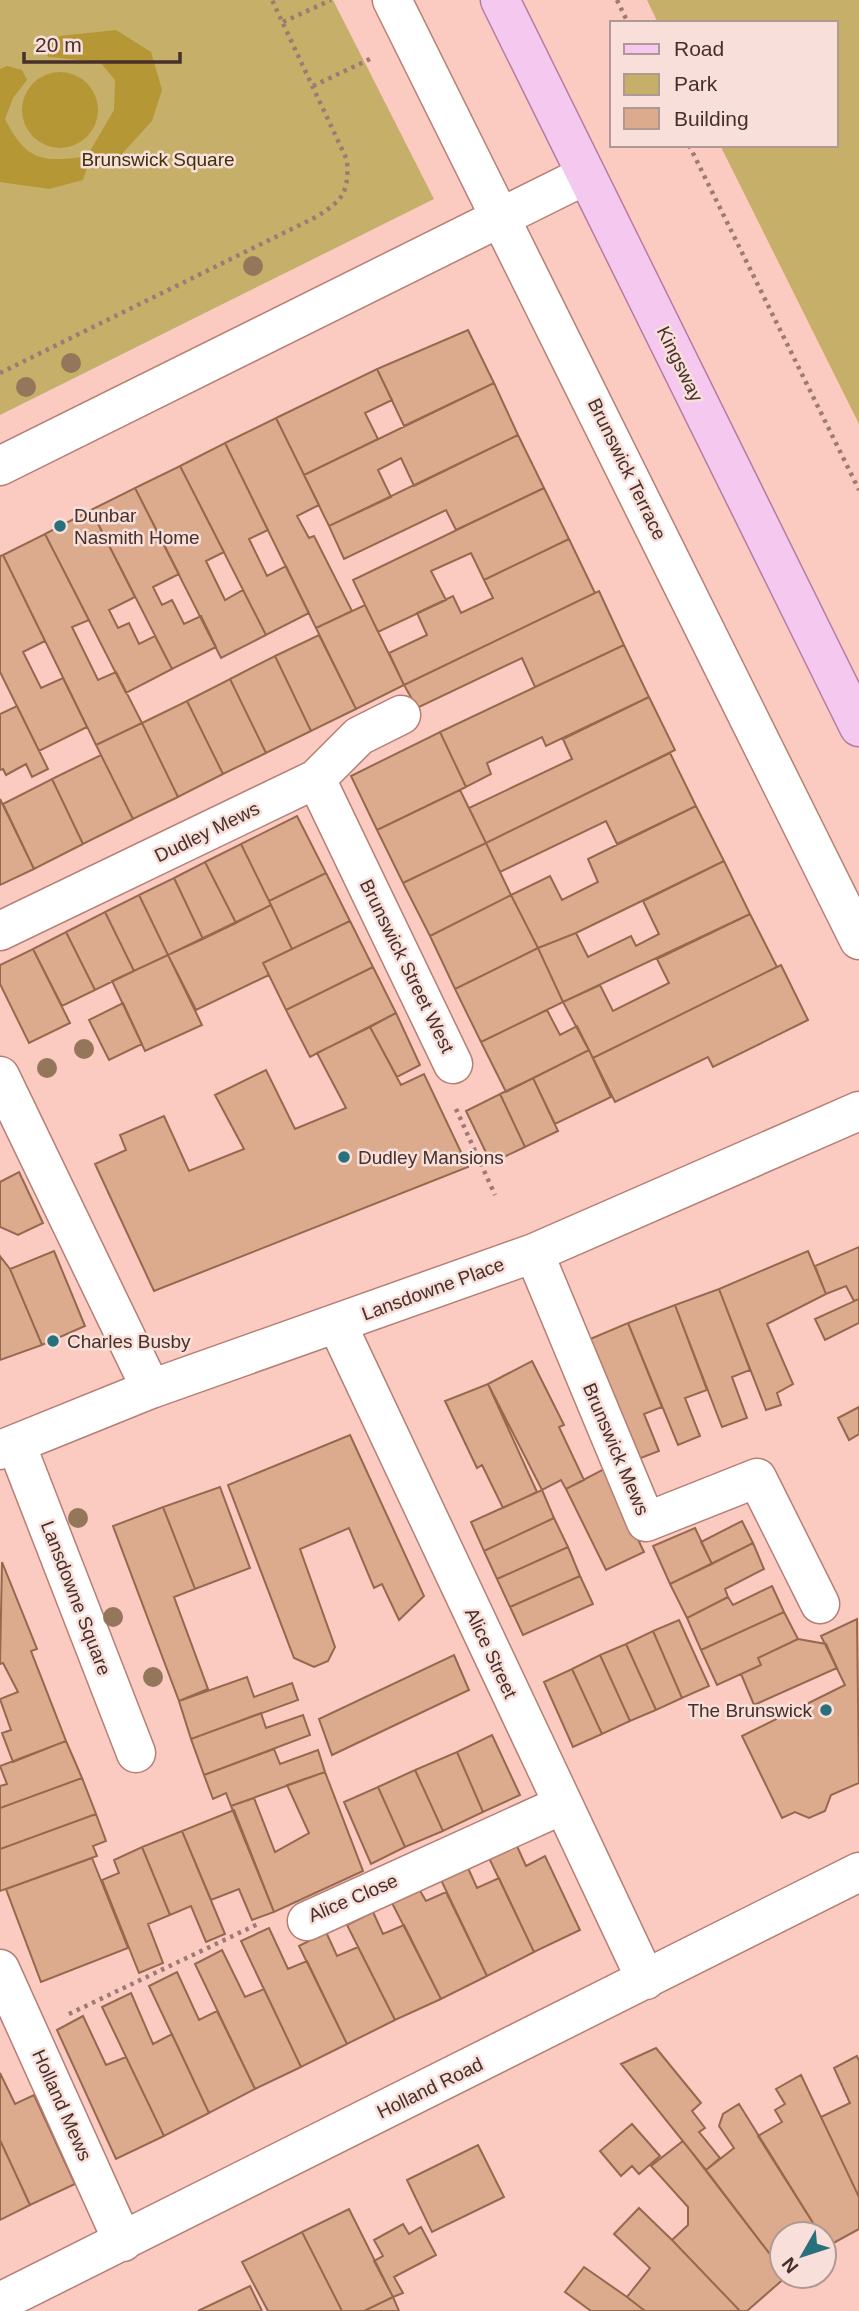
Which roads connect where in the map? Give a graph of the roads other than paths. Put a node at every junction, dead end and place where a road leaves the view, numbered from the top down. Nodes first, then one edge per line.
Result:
1 (392, 0) edge
2 (500, 0) edge
3 (586, 175) junction
4 (501, 215) junction
5 (0, 466) edge
6 (401, 715) dead end
7 (859, 727) edge
8 (316, 779) junction
9 (0, 932) edge
10 (859, 940) edge
11 (453, 1064) road end
12 (0, 1076) edge
13 (859, 1111) edge
14 (534, 1253) junction
15 (337, 1324) junction
16 (151, 1389) junction
17 (8, 1447) edge
18 (820, 1604) dead end
19 (136, 1753) dead end
20 (562, 1805) junction
21 (859, 1872) edge
22 (307, 1921) road end
23 (0, 1969) edge
24 (646, 1980) junction
25 (123, 2242) junction
26 (0, 2302) edge

1 - 4 street, Brunswick Terrace
2 - 3 main road, Kingsway
3 - 4 street
3 - 7 main road, Kingsway
4 - 5 street
4 - 10 street, Brunswick Terrace
6 - 8 street, Dudley Mews
8 - 9 street, Dudley Mews
8 - 11 street, Brunswick Street West
12 - 16 street
13 - 14 street, Lansdowne Place
14 - 15 street, Lansdowne Place
14 - 18 street, Brunswick Mews
15 - 16 street, Lansdowne Place
15 - 20 street, Alice Street
16 - 17 street, Lansdowne Place
17 - 19 street, Lansdowne Square
20 - 22 street, Alice Close
20 - 24 street, Alice Street
21 - 24 street, Holland Road
23 - 25 street, Holland Mews
24 - 25 street, Holland Road
25 - 26 street, Holland Road

